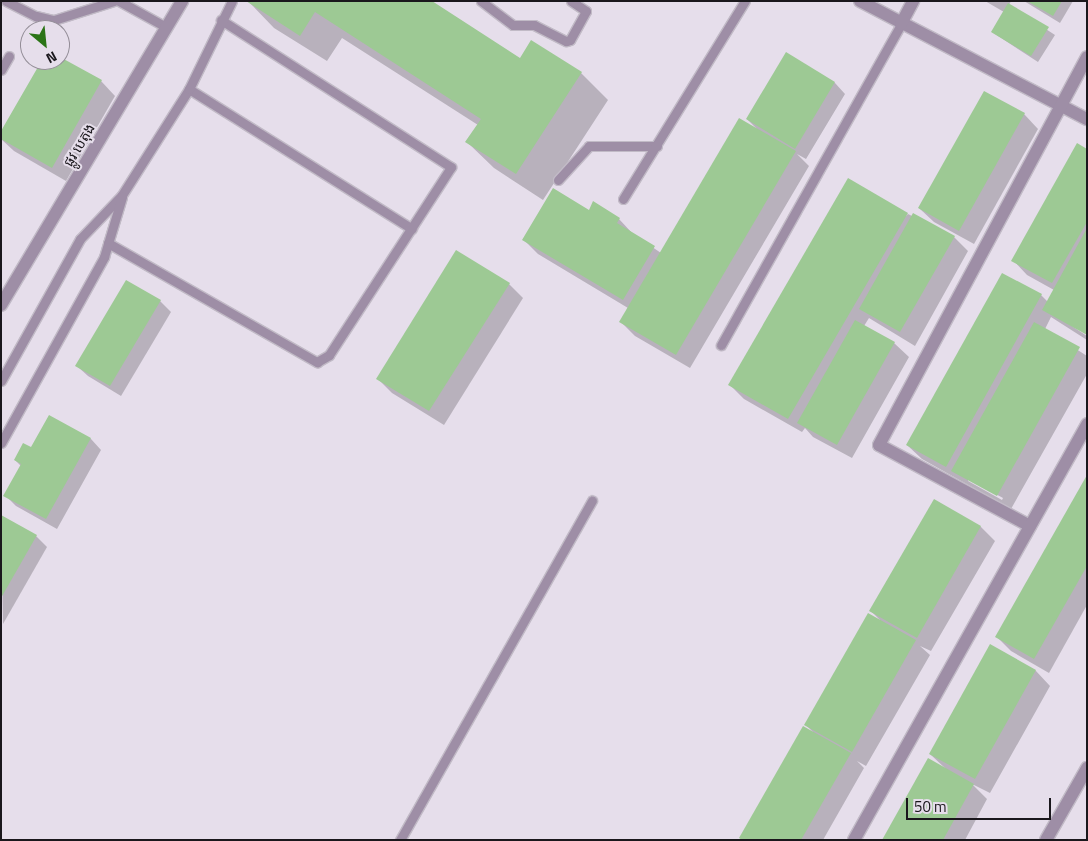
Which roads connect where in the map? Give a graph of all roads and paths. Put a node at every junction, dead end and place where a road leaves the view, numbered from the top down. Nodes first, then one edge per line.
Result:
1 (6, 1) edge
2 (114, 1) edge
3 (119, 1) edge
4 (182, 1) edge
5 (232, 1) edge
6 (481, 1) edge
7 (572, 1) edge
8 (745, 1) edge
9 (913, 1) edge
10 (866, 3) edge
11 (221, 20) junction
12 (901, 24) junction
13 (166, 27) junction
14 (10, 56) dead end
15 (1087, 58) edge
16 (1, 70) edge
17 (189, 89) junction
18 (1060, 105) junction
19 (1087, 119) edge
20 (657, 146) junction
21 (558, 180) dead end
22 (122, 195) junction
23 (623, 199) dead end
24 (412, 228) junction
25 (108, 243) junction
26 (1, 305) edge
27 (721, 345) dead end
28 (1, 381) edge
29 (1087, 424) edge
30 (1, 443) edge
31 (592, 501) dead end
32 (1030, 526) junction
33 (1087, 768) edge
34 (400, 840) edge
35 (854, 840) edge
36 (1046, 840) edge

1 - 2 lane
3 - 13 lane
4 - 13 street, ផ្លូវ បេតុង
5 - 11 lane
6 - 7 lane
8 - 20 lane
9 - 12 street
10 - 12 street
11 - 17 lane
11 - 24 lane
12 - 18 street
12 - 27 lane
13 - 26 street, ផ្លូវ បេតុង
14 - 16 lane
15 - 18 street
17 - 22 lane
17 - 24 lane
18 - 19 street
18 - 32 street
20 - 21 lane
20 - 23 lane
22 - 25 lane
22 - 28 lane
24 - 25 lane
25 - 30 lane
29 - 32 street
31 - 34 lane
32 - 35 street
33 - 36 street

